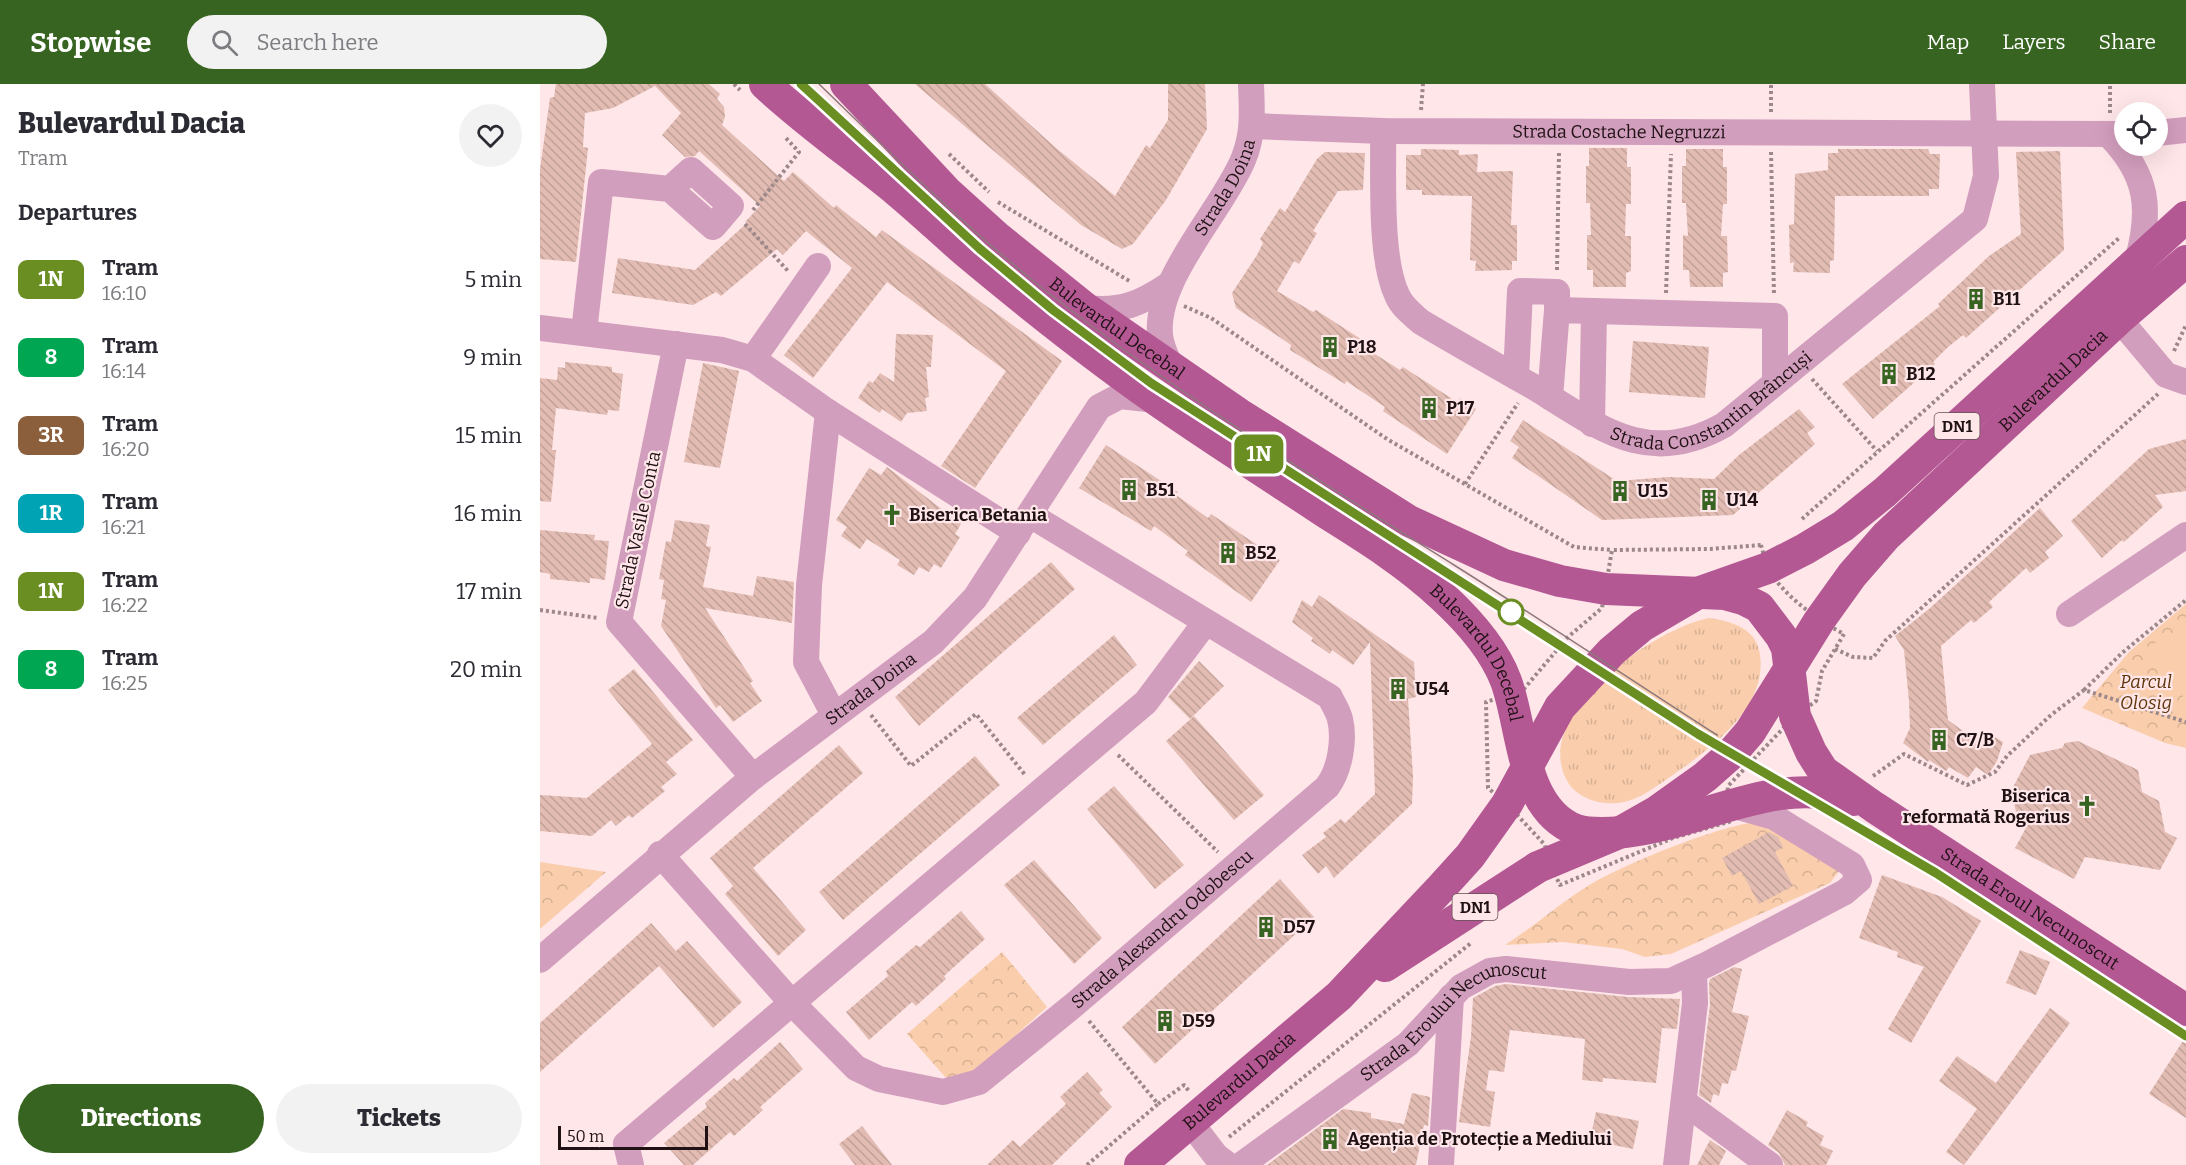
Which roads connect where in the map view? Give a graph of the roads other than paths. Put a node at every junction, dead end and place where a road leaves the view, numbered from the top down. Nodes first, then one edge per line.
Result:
1 (846, 84) edge
2 (1251, 84) edge
3 (1982, 84) edge
4 (754, 88) edge
5 (1253, 126) junction
6 (1383, 130) junction
7 (2186, 130) edge
8 (2168, 132) edge
9 (1986, 133) junction
10 (2114, 134) edge
11 (2129, 156) edge
12 (670, 189) dead end
13 (2186, 217) edge
14 (2186, 261) edge
15 (2137, 262) junction
16 (818, 266) dead end
17 (1164, 292) junction
18 (1557, 301) junction
19 (1085, 308) junction
20 (1594, 311) junction
21 (2119, 319) junction
22 (540, 328) edge
23 (584, 332) junction
24 (676, 344) junction
25 (753, 359) junction
26 (1172, 369) junction
27 (2176, 378) edge
28 (1775, 381) junction
29 (1532, 387) junction
30 (1156, 399) junction
31 (828, 412) junction
32 (1592, 424) junction
33 (1024, 524) junction
34 (2186, 535) edge
35 (1700, 592) junction
36 (2069, 614) dead end
37 (1205, 623) junction
38 (1790, 671) junction
39 (834, 715) junction
40 (1526, 766) junction
41 (753, 777) junction
42 (1871, 793) junction
43 (1728, 806) junction
44 (1619, 833) junction
45 (660, 854) junction
46 (540, 960) edge
47 (1694, 971) junction
48 (1339, 996) junction
49 (1451, 997) junction
50 (791, 1002) junction
51 (2186, 1010) edge
52 (1684, 1102) junction
53 (1197, 1116) junction
54 (628, 1154) edge
55 (1441, 1164) edge
56 (1140, 1165) edge
57 (1228, 1165) edge
58 (1241, 1165) edge
59 (1676, 1165) edge
60 (1770, 1165) edge

1 - 19 main road, Bulevardul Decebal
2 - 5 street, Strada Doina
3 - 9 street, Strada Constantin Brâncuși
4 - 30 main road, Bulevardul Decebal
5 - 6 street, Strada Costache Negruzzi
5 - 17 street, Strada Doina
6 - 9 street, Strada Costache Negruzzi
6 - 29 street, Strada Constantin Brâncuși
7 - 8 street
9 - 10 street
9 - 28 street, Strada Constantin Brâncuși
11 - 15 street
12 - 23 street
13 - 15 main road, Bulevardul Dacia / DN1
14 - 21 main road, Bulevardul Dacia / DN1
15 - 35 main road, Bulevardul Dacia / DN1
16 - 25 street
17 - 19 street
17 - 26 street
18 - 20 street
18 - 29 street
18 - 29 street
19 - 26 main road, Bulevardul Decebal
20 - 28 street
20 - 32 street
21 - 27 street
21 - 38 main road, Bulevardul Dacia / DN1
22 - 23 street
23 - 24 street
24 - 25 street
24 - 41 street, Strada Vasile Conta
25 - 31 street
26 - 35 main road, Bulevardul Decebal
28 - 32 street, Strada Constantin Brâncuși
29 - 32 street, Strada Constantin Brâncuși
30 - 33 street, Strada Doina
30 - 40 main road, Bulevardul Decebal
31 - 33 street
31 - 39 street
33 - 37 street, Strada Alexandru Odobescu
33 - 39 street, Strada Doina
34 - 36 street
35 - 38 main road
35 - 40 main road, Bulevardul Dacia / DN1
37 - 50 street
37 - 50 street, Strada Alexandru Odobescu
38 - 42 main road, Strada Eroul Necunoscut
38 - 44 main road, Bulevardul Dacia / DN1
39 - 41 street, Strada Doina
40 - 44 main road
40 - 48 main road, Bulevardul Dacia / DN1
41 - 45 street, Strada Doina
42 - 43 main road, Strada Eroul Necunoscut
42 - 51 main road, Strada Eroul Necunoscut
43 - 44 main road, Strada Eroul Necunoscut
43 - 47 street, Strada Eroului Necunoscut
44 - 48 main road, Bulevardul Dacia / DN1
45 - 46 street, Strada Doina
45 - 50 street, Strada Alexandru Odobescu
47 - 49 street, Strada Eroului Necunoscut
47 - 52 street
48 - 53 main road, Bulevardul Dacia / DN1
49 - 55 street
49 - 58 street, Strada Eroului Necunoscut
50 - 54 street
52 - 59 street
52 - 60 street
53 - 56 main road, Bulevardul Dacia / DN1
53 - 57 street

